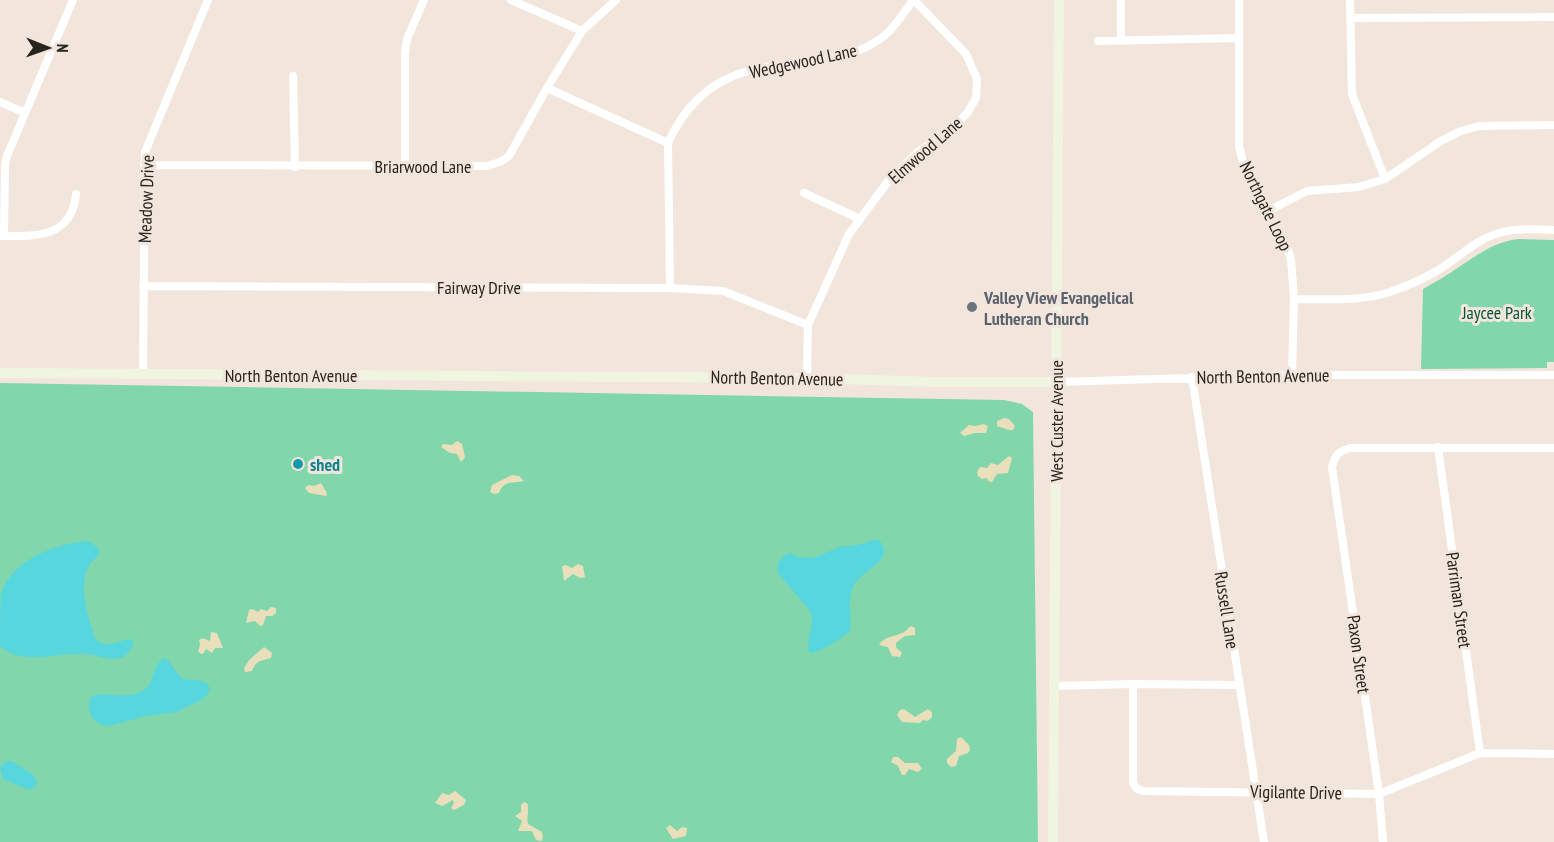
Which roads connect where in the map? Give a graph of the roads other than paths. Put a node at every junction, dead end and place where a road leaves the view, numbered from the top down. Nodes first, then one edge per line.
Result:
1 (73, 0) edge
2 (208, 0) edge
3 (424, 0) edge
4 (511, 0) edge
5 (616, 0) edge
6 (914, 0) edge
7 (1059, 0) edge
8 (1121, 0) edge
9 (1239, 0) edge
10 (1350, 0) edge
11 (1554, 16) edge
12 (1350, 18) junction
13 (582, 31) junction
14 (1239, 38) junction
15 (1098, 41) dead end
16 (1121, 41) junction
17 (293, 76) dead end
18 (547, 88) junction
19 (0, 102) edge
20 (25, 112) junction
21 (1554, 124) edge
22 (668, 143) junction
23 (144, 165) junction
24 (405, 166) junction
25 (295, 167) junction
26 (1385, 179) junction
27 (804, 193) dead end
28 (76, 194) dead end
29 (1268, 211) junction
30 (860, 219) junction
31 (1554, 230) edge
32 (2, 236) edge
33 (143, 286) junction
34 (670, 288) junction
35 (1294, 298) junction
36 (808, 325) junction
37 (0, 373) edge
38 (143, 374) junction
39 (1292, 375) junction
40 (1554, 375) edge
41 (1192, 377) junction
42 (807, 378) junction
43 (1057, 382) junction
44 (1438, 447) junction
45 (1554, 448) edge
46 (1133, 684) junction
47 (1239, 685) junction
48 (1053, 686) junction
49 (1480, 753) junction
50 (1554, 754) edge
51 (1256, 791) junction
52 (1380, 794) junction
53 (1053, 842) edge
54 (1264, 842) edge
55 (1383, 842) edge

1 - 20 street
2 - 23 street, Meadow Drive
3 - 24 street
4 - 13 street
5 - 13 street, Briarwood Lane
6 - 22 street, Wedgewood Lane
6 - 30 street, Elmwood Lane
7 - 43 main road, West Custer Avenue
8 - 16 street
9 - 14 street, Northgate Loop
10 - 12 street
11 - 12 street
12 - 26 street
13 - 18 street, Briarwood Lane
14 - 16 street
14 - 29 street, Northgate Loop
15 - 16 street
17 - 25 street
18 - 22 street
18 - 24 street, Briarwood Lane
19 - 20 street
20 - 32 street
21 - 26 street
22 - 34 street, Wedgewood Lane
23 - 25 street, Briarwood Lane
23 - 33 street, Meadow Drive
24 - 25 street, Briarwood Lane
26 - 29 street
27 - 30 street
28 - 32 street
29 - 35 street, Northgate Loop
30 - 36 street, Elmwood Lane
31 - 35 street
33 - 34 street, Fairway Drive
33 - 38 street, Meadow Drive
34 - 36 street, Fairway Drive
35 - 39 street, Northgate Loop
36 - 42 street, Elmwood Lane
37 - 38 main road, North Benton Avenue
38 - 42 main road, North Benton Avenue
39 - 40 street, North Benton Avenue
39 - 41 street, North Benton Avenue
41 - 43 street, North Benton Avenue
41 - 47 street, Russell Lane
42 - 43 main road, North Benton Avenue
43 - 48 main road, West Custer Avenue
44 - 45 street
44 - 49 street, Parriman Street
44 - 52 street, Paxon Street
46 - 47 street
46 - 48 street
46 - 51 street, Vigilante Drive
47 - 51 street, Russell Lane
48 - 53 main road, West Custer Avenue
49 - 50 street, Vigilante Drive
49 - 52 street, Vigilante Drive
51 - 52 street, Vigilante Drive
51 - 54 street, Russell Lane
52 - 55 street, Paxon Street

